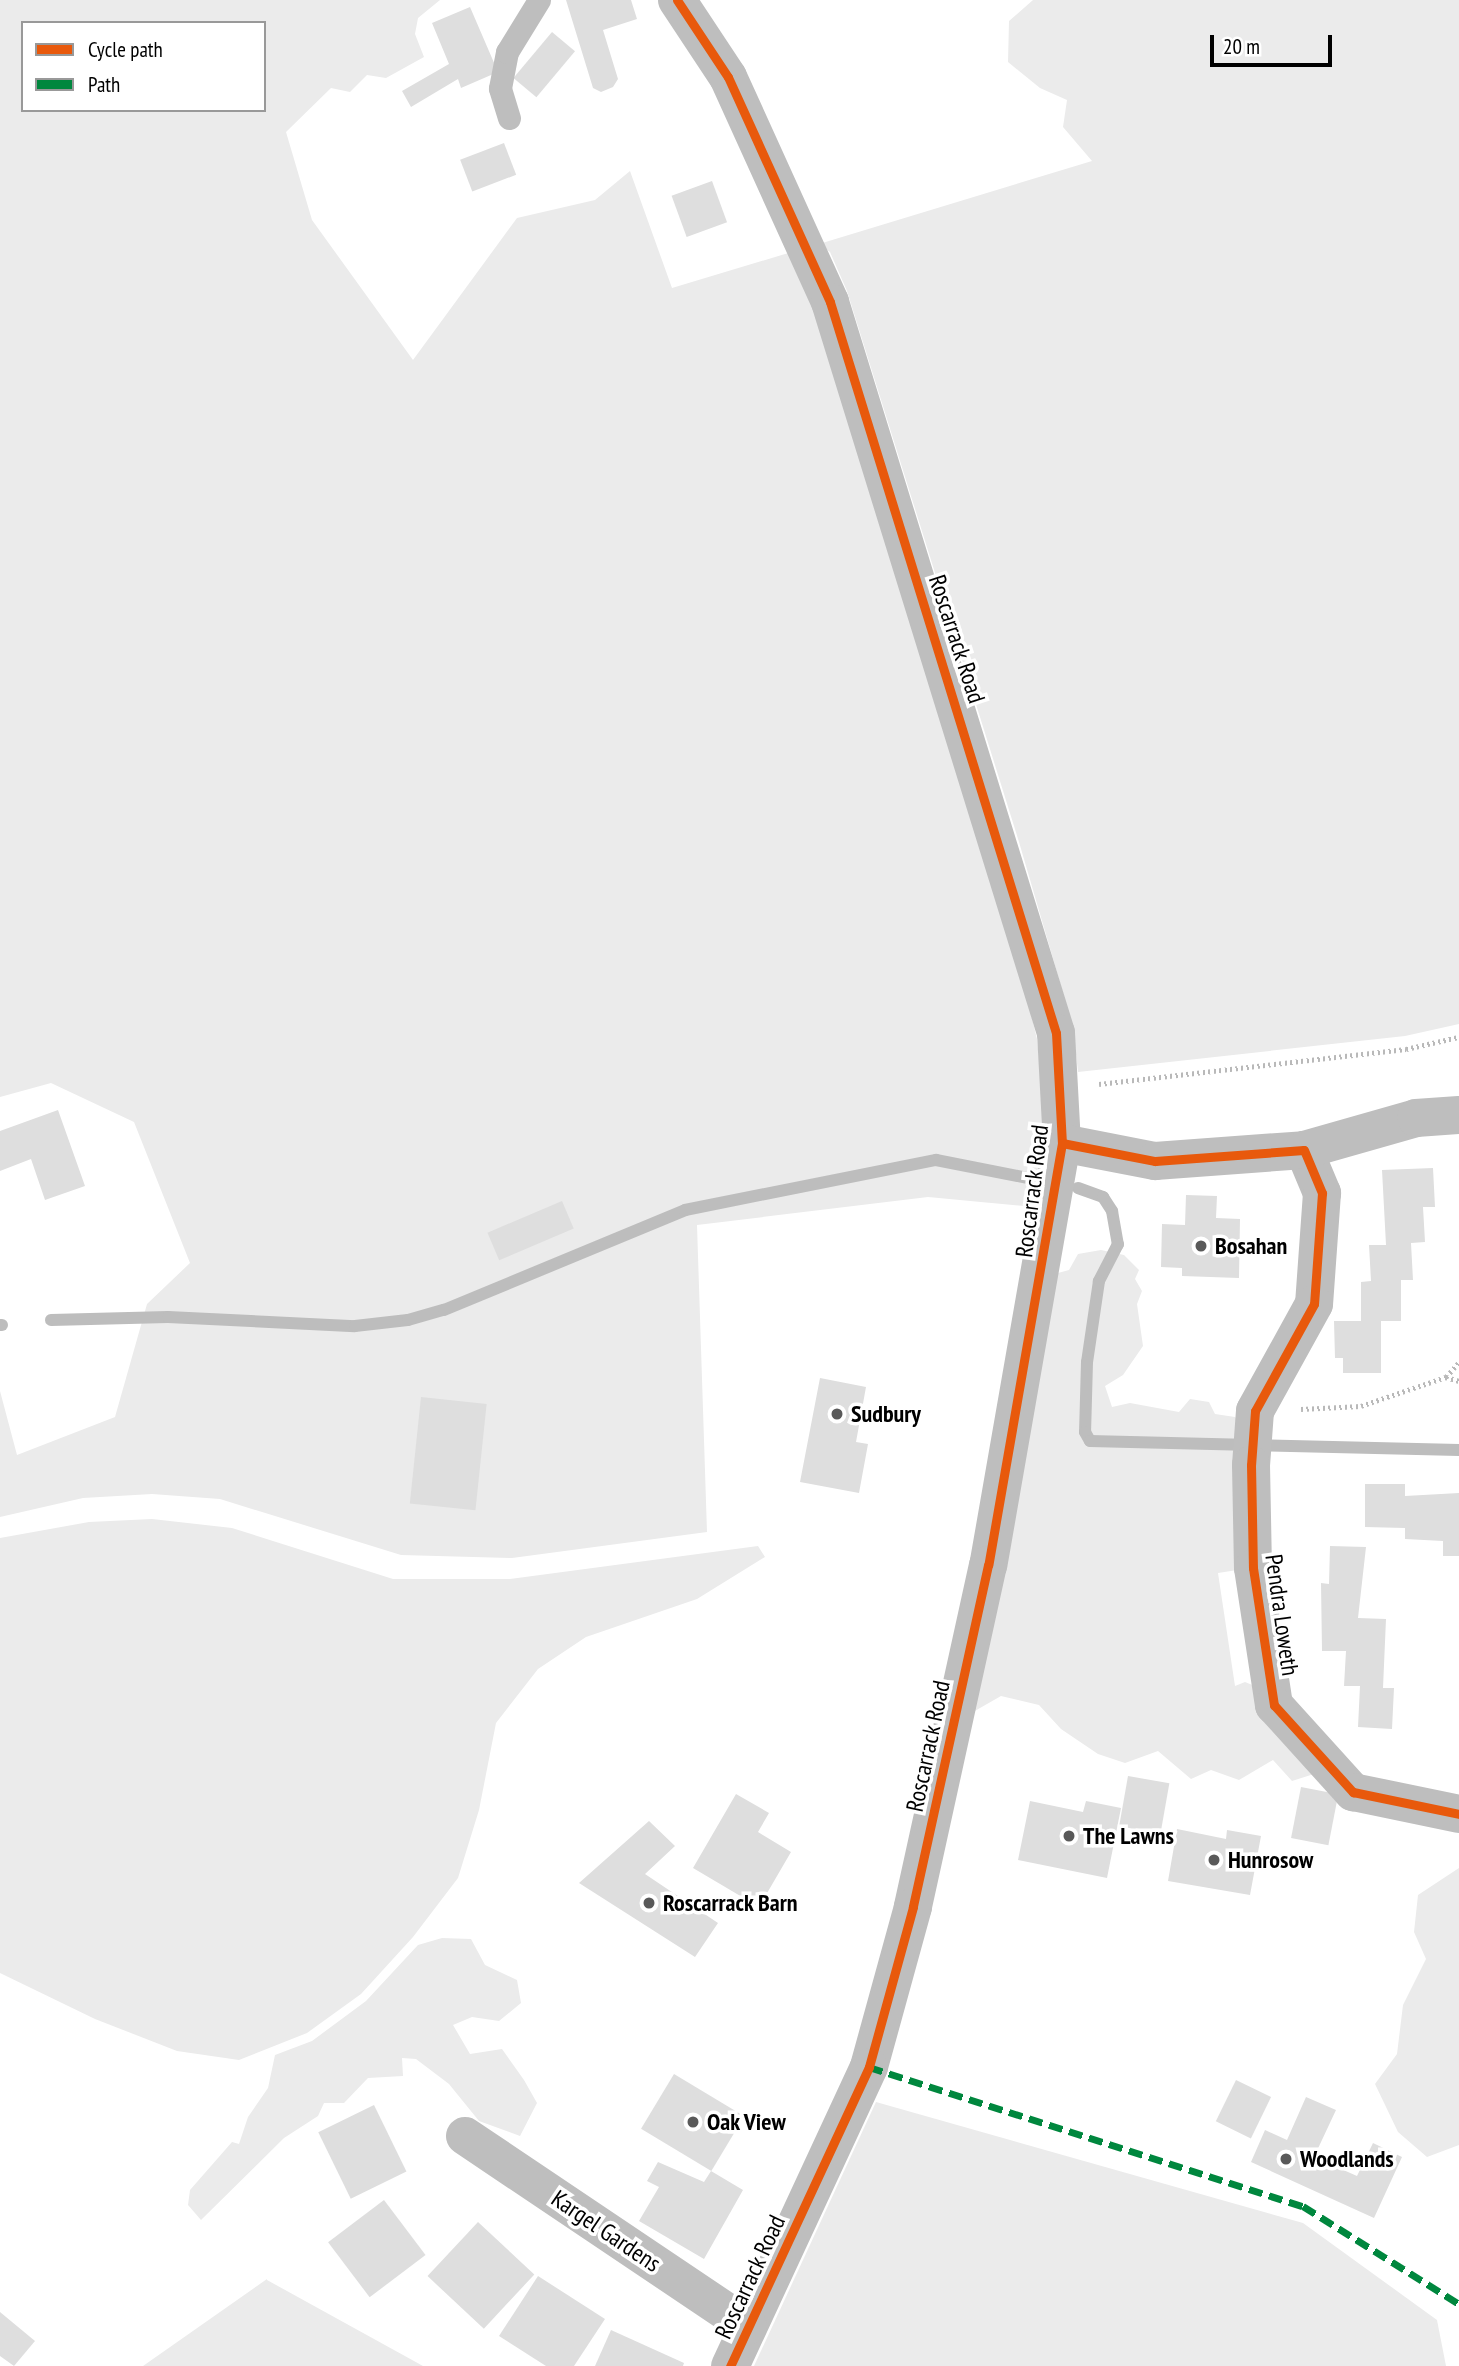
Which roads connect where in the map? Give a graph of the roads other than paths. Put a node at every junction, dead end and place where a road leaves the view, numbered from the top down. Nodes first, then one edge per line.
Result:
1 (539, 0) edge
2 (677, 0) edge
3 (509, 118) dead end
4 (1459, 1115) edge
5 (1062, 1143) junction
6 (1304, 1150) junction
7 (1459, 1814) edge
8 (465, 2136) dead end
9 (748, 2326) junction
10 (730, 2366) edge

1 - 3 lane
2 - 5 street, Roscarrack Road
4 - 6 street
5 - 6 street
5 - 9 street, Roscarrack Road
6 - 7 street, Pendra Loweth
8 - 9 street, Kargel Gardens
9 - 10 street, Roscarrack Road

